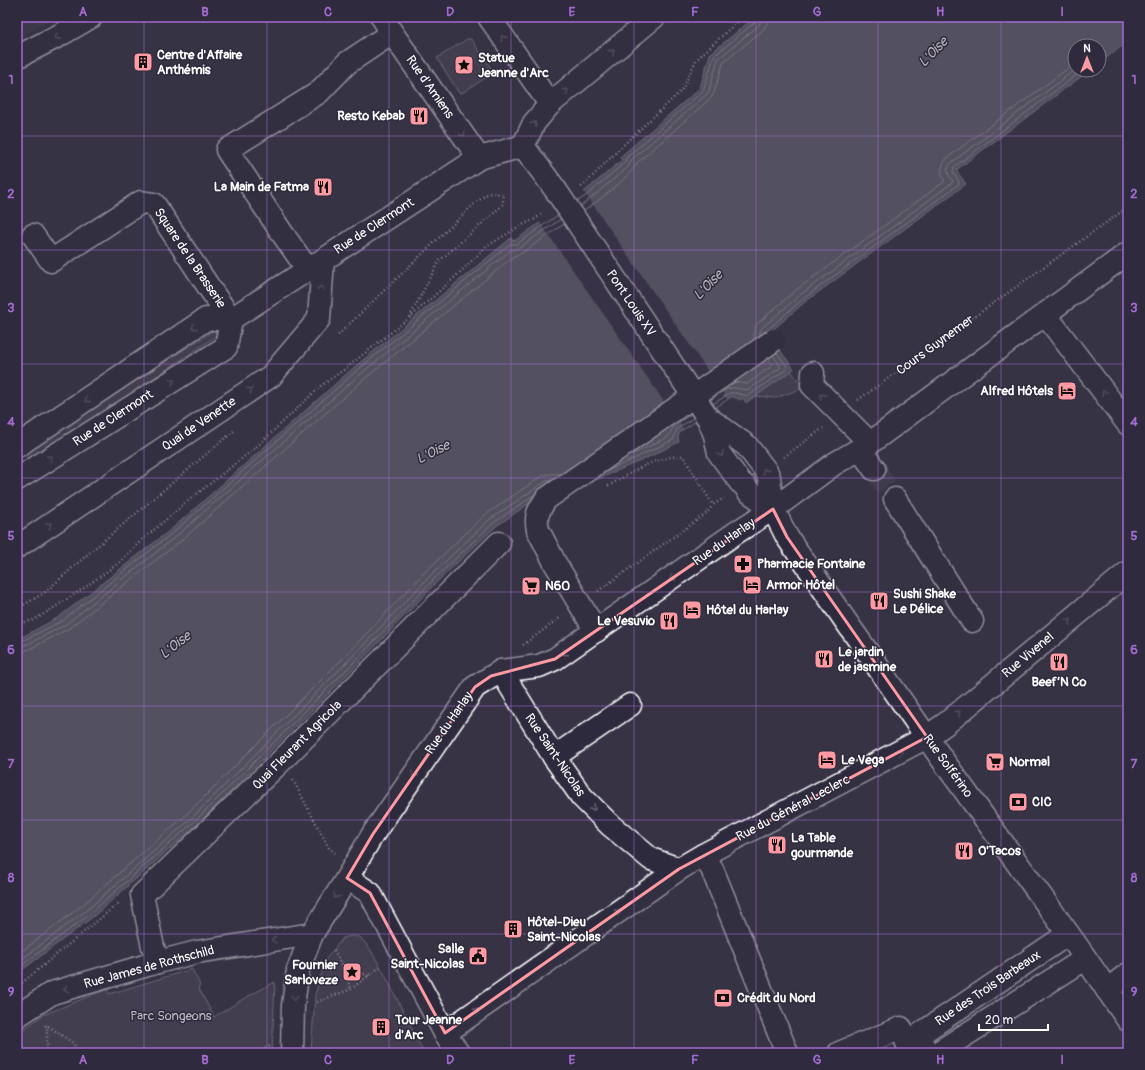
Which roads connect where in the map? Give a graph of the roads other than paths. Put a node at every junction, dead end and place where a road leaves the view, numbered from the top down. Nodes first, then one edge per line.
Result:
1 (91, 17) edge
2 (489, 17) edge
3 (654, 17) edge
4 (387, 25) edge
5 (17, 57) edge
6 (550, 104) junction
7 (523, 146) junction
8 (479, 158) junction
9 (34, 235) dead end
10 (1128, 253) edge
11 (316, 265) junction
12 (1045, 314) junction
13 (231, 318) junction
14 (774, 340) dead end
15 (813, 373) dead end
16 (708, 418) junction
17 (1128, 424) edge
18 (17, 446) edge
19 (865, 446) junction
20 (874, 469) tunnel mouth
21 (17, 479) edge
22 (895, 499) tunnel mouth
23 (773, 509) junction
24 (498, 543) dead end
25 (17, 547) edge
26 (1128, 572) edge
27 (972, 621) dead end
28 (596, 631) junction
29 (500, 671) junction
30 (630, 705) dead end
31 (927, 737) junction
32 (554, 757) junction
33 (703, 855) junction
34 (679, 869) junction
35 (347, 878) junction
36 (312, 934) junction
37 (1077, 946) junction
38 (158, 962) junction
39 (1128, 974) edge
40 (1107, 990) junction
41 (17, 1016) edge
42 (1128, 1020) edge
43 (445, 1033) junction
44 (924, 1050) edge
45 (292, 1053) edge
46 (458, 1053) edge
47 (787, 1053) edge
48 (839, 1053) edge

1 -> 5 street
6 -> 2 street
6 -> 3 street
4 -> 8 street, Rue d'Amiens
4 - 11 street
7 -> 6 street
7 - 8 street, Rue de Clermont
7 - 16 street, Pont Louis XV, bridge
8 - 11 street, Rue de Clermont
9 - 13 street, Square de la Brasserie
10 - 12 street
11 - 13 street, Rue de Clermont
25 -> 11 street, Quai de Venette
17 -> 12 street
12 - 19 street
13 -> 18 street, Rue de Clermont
21 -> 13 street, Rue de Clermont
14 - 28 street, bridge
19 -> 15 street
16 -> 23 street, Rue Solférino
23 -> 16 street, Rue Solférino
19 - 20 street
19 - 23 street
22 - 27 street
23 -> 28 street, Rue du Harlay
23 - 31 street, Rue Solférino
24 - 38 street, Quai Fleurant Agricola
31 -> 26 street, Rue Vivenel
28 -> 29 street, Rue du Harlay
29 - 32 street, Rue Saint-Nicolas
29 -> 35 street, Rue du Harlay
30 - 32 street
33 -> 31 street, Rue du Général Leclerc
31 - 37 street, Rue Solférino
32 -> 34 street, Rue Saint-Nicolas
33 - 34 street, Rue du Général Leclerc
33 - 47 street
43 -> 34 street, Rue du Général Leclerc
35 -> 36 street, Rue du Harlay
35 - 43 street
36 -> 38 street, Rue James de Rothschild
36 -> 45 street, Rue du Harlay
37 - 40 street, Rue Solférino
37 - 44 street, Rue des Trois Barbeaux
37 - 44 street, Rue des Trois Barbeaux
38 -> 41 street, Rue James de Rothschild
39 - 40 street
40 - 42 street, Rue Solférino
43 - 46 street
44 - 48 street

